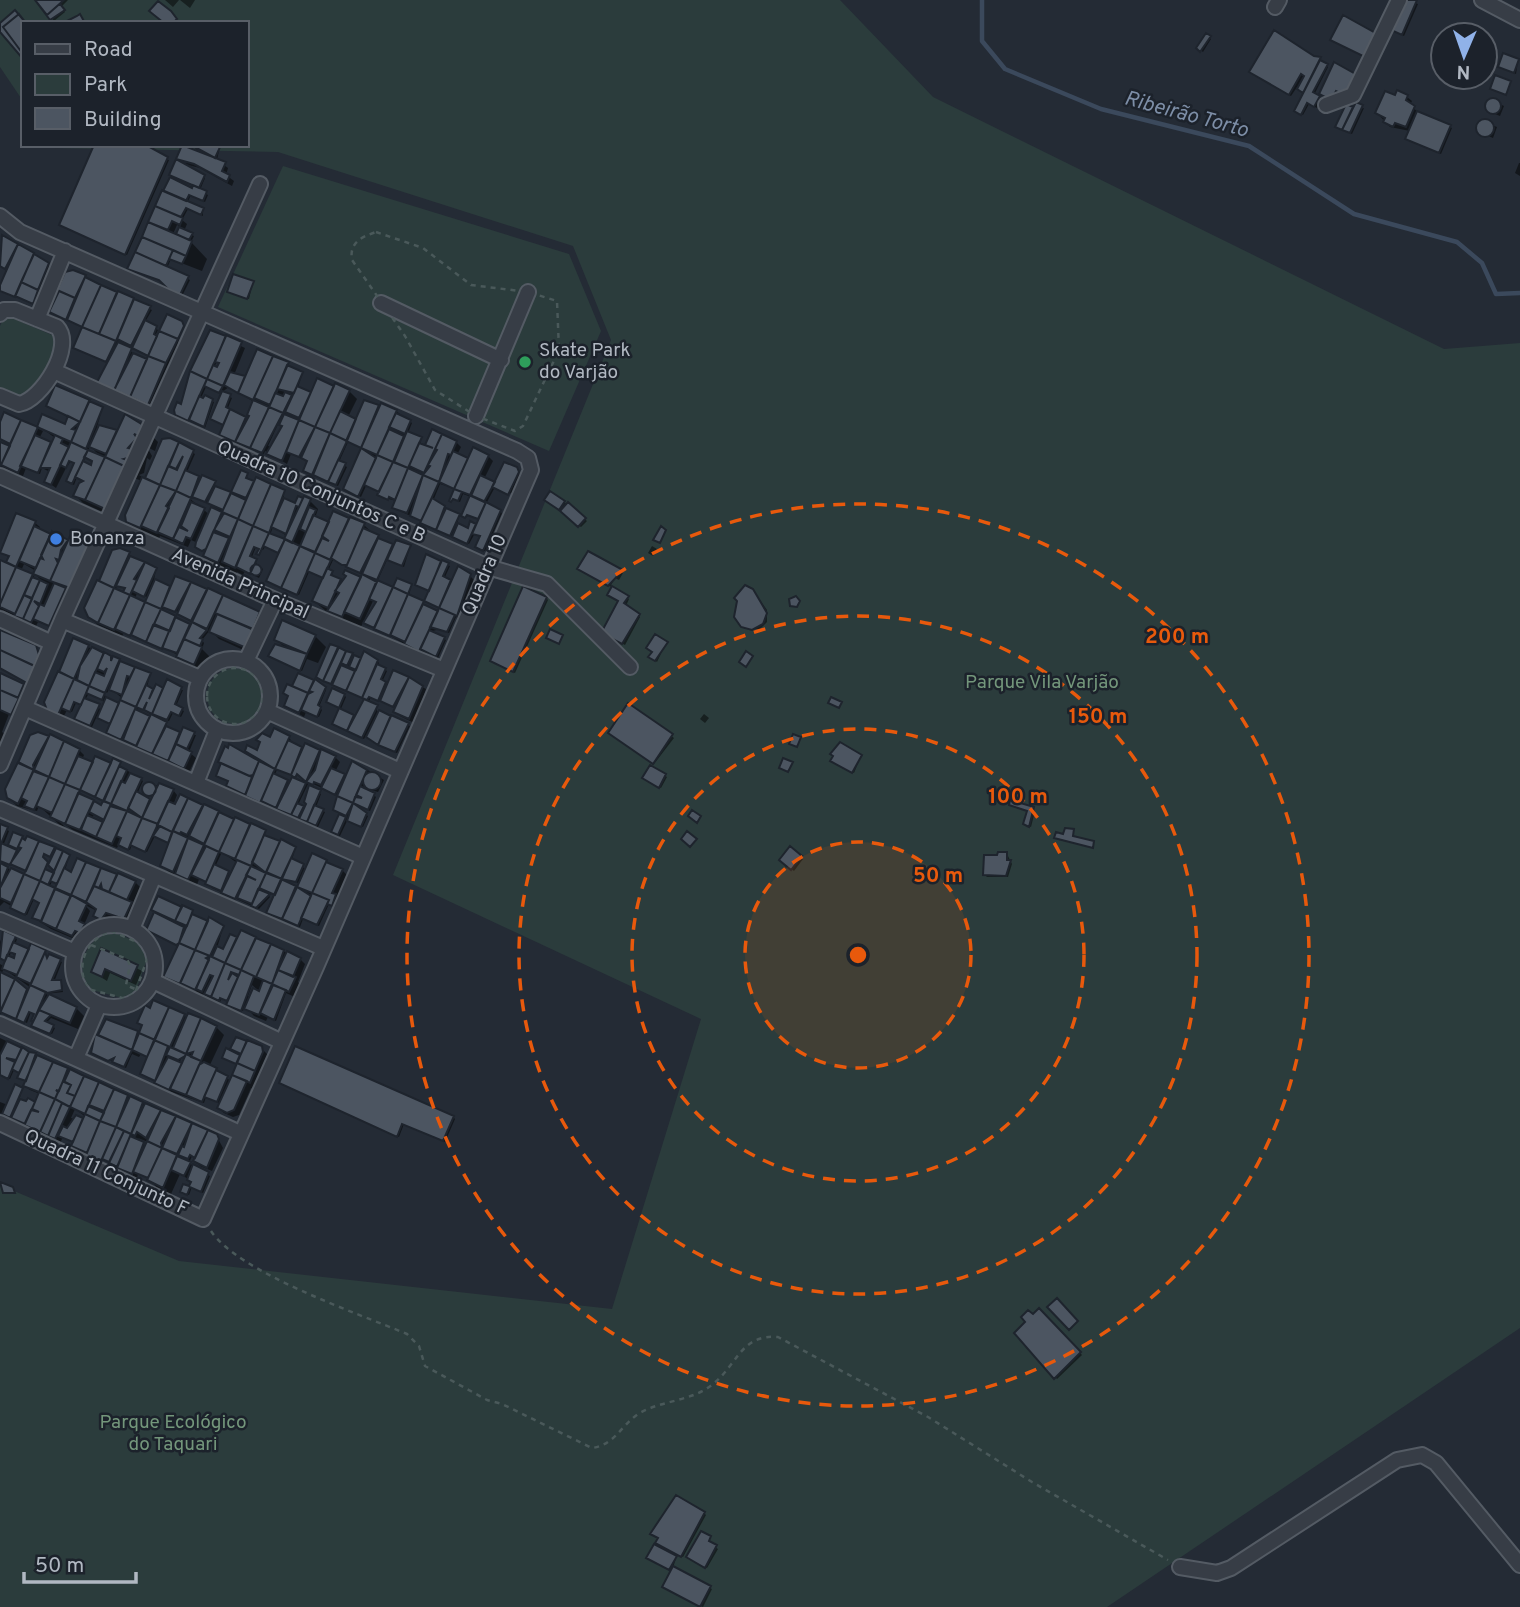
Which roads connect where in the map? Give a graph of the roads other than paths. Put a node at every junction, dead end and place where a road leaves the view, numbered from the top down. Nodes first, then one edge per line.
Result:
1 (1399, 0) edge
2 (1482, 0) edge
3 (1520, 20) edge
4 (1326, 106) dead end
5 (260, 184) dead end
6 (0, 216) edge
7 (65, 251) junction
8 (528, 292) dead end
9 (382, 303) dead end
10 (203, 313) junction
11 (0, 314) edge
12 (37, 319) junction
13 (501, 360) junction
14 (54, 371) junction
15 (0, 396) edge
16 (476, 416) dead end
17 (155, 418) junction
18 (0, 476) edge
19 (108, 524) junction
20 (488, 567) junction
21 (275, 600) junction
22 (0, 619) edge
23 (62, 620) junction
24 (52, 643) junction
25 (246, 661) junction
26 (630, 667) dead end
27 (444, 670) junction
28 (200, 678) junction
29 (26, 708) junction
30 (267, 711) junction
31 (217, 730) junction
32 (0, 765) edge
33 (400, 771) junction
34 (196, 783) junction
35 (0, 809) edge
36 (363, 857) junction
37 (155, 876) junction
38 (0, 920) edge
39 (132, 929) junction
40 (323, 948) junction
41 (75, 952) junction
42 (153, 981) junction
43 (99, 1004) junction
44 (0, 1024) edge
45 (282, 1042) junction
46 (76, 1059) junction
47 (0, 1123) edge
48 (240, 1133) junction
49 (1520, 1565) edge
50 (1180, 1567) road end

1 - 4 street
2 - 3 street
5 - 10 street
6 - 7 street
7 - 10 street
7 - 12 street
8 - 13 street
9 - 13 street
10 - 17 street
10 - 20 street, Quadra 10
11 - 12 street
12 - 14 street
13 - 16 street
14 - 15 street
14 - 17 street, Quadra 10 Conjuntos C e B
17 - 19 street
17 - 20 street, Quadra 10 Conjuntos C e B
18 - 19 street, Avenida Principal
19 - 21 street, Avenida Principal
19 - 23 street
20 - 26 street, Quadra 10 Conjuntos C e B
20 - 27 street, Quadra 10
21 - 25 street
21 - 27 street, Avenida Principal
22 - 24 street
23 - 24 street
23 - 28 street
24 - 29 street
25 - 28 street
25 - 30 street
27 - 33 street, Quadra 10
28 - 31 street
29 - 32 street
29 - 34 street
30 - 31 street
30 - 33 street
31 - 34 street
33 - 36 street, Quadra 10
34 - 36 street
35 - 37 street
36 - 40 street, Quadra 11 Conjunto F
37 - 39 street
37 - 40 street
38 - 41 street
39 - 41 street
39 - 42 street
40 - 45 street, Quadra 11 Conjunto F
41 - 43 street
42 - 43 street
42 - 45 street
43 - 46 street
44 - 46 street
45 - 48 street, Quadra 11 Conjunto F
46 - 48 street
47 - 48 street, Quadra 11 Conjunto F
49 - 50 street

